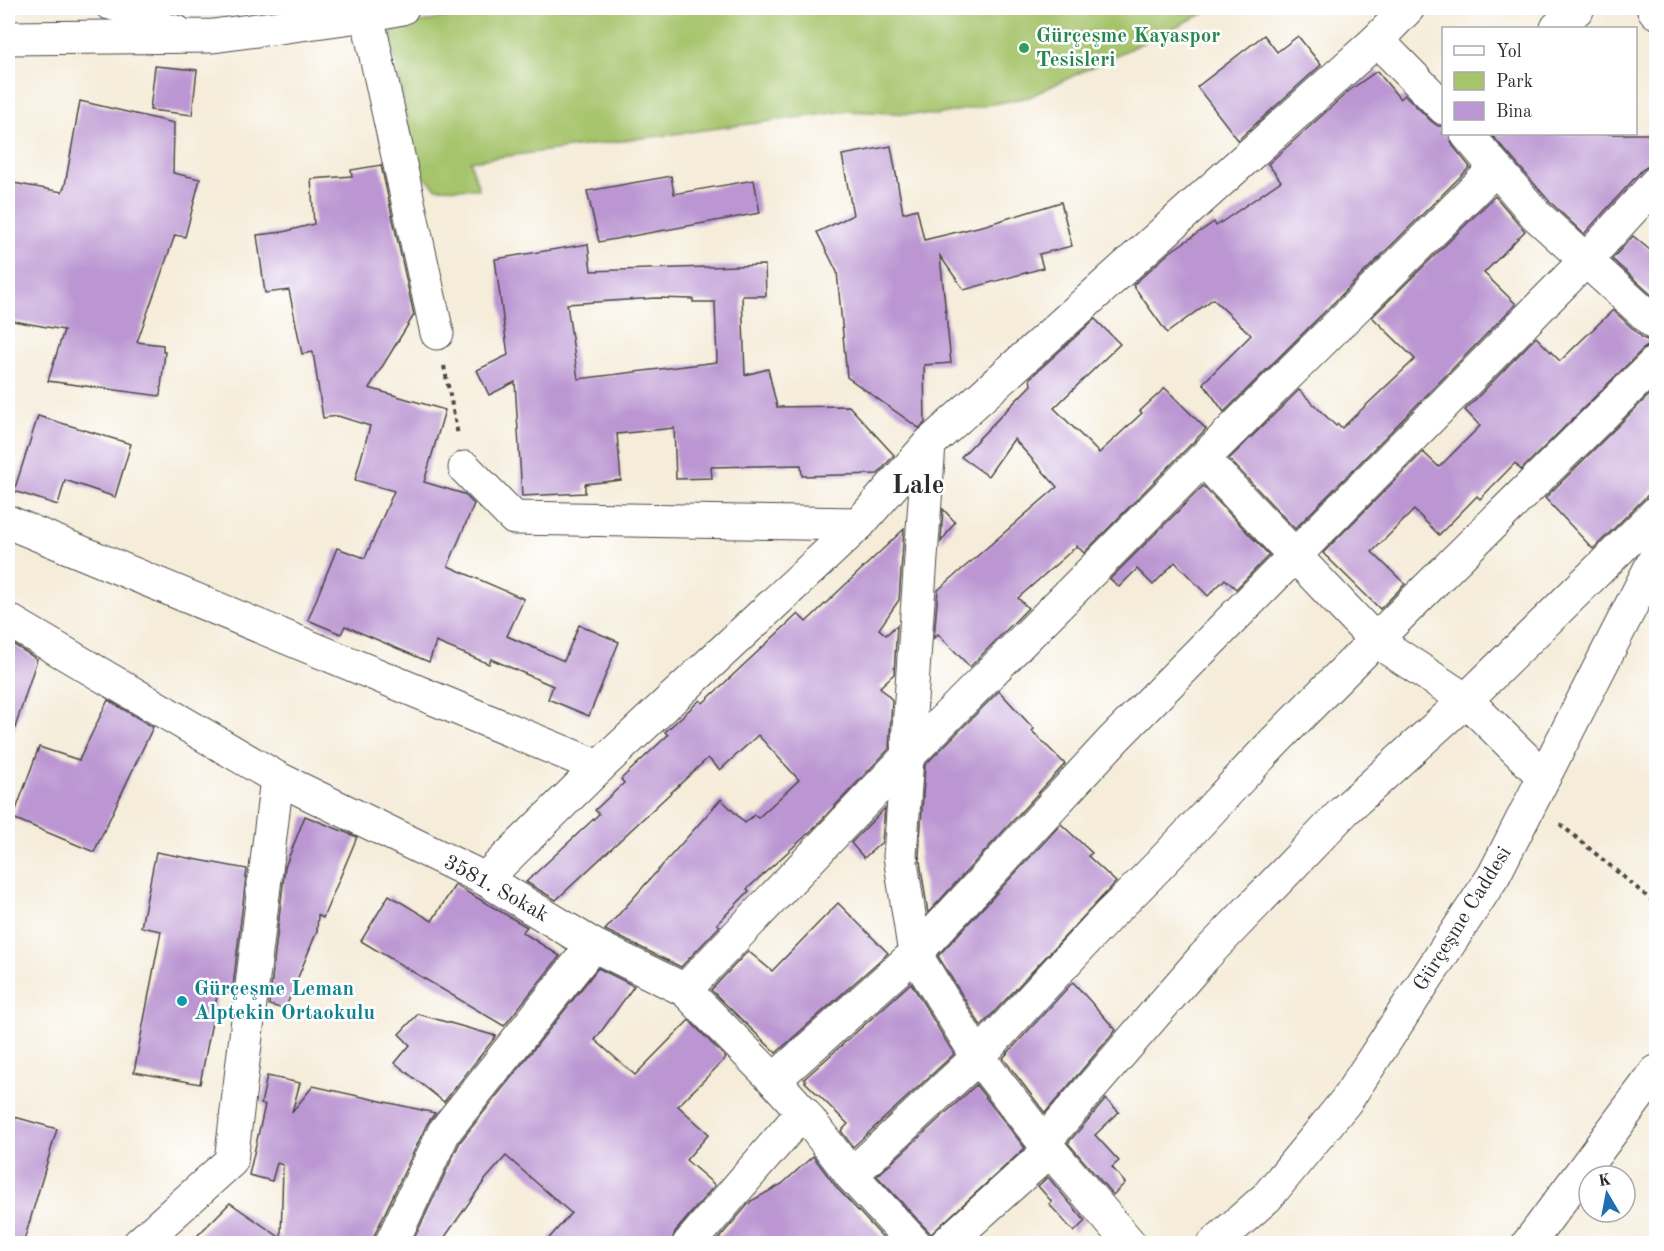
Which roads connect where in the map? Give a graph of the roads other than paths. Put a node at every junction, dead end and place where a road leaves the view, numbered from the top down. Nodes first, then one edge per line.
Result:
1 (106, 8) edge
2 (402, 8) edge
3 (1408, 8) edge
4 (1578, 8) edge
5 (1653, 8) edge
6 (1656, 12) edge
7 (367, 15) junction
8 (1558, 27) edge
9 (213, 36) junction
10 (8, 39) edge
11 (1377, 40) junction
12 (1442, 107) edge
13 (1468, 135) edge
14 (1496, 168) junction
15 (1656, 183) edge
16 (1585, 261) junction
17 (1656, 324) edge
18 (436, 333) road end
19 (1656, 362) edge
20 (929, 444) junction
21 (1203, 459) junction
22 (465, 468) road end
23 (1656, 513) edge
24 (8, 522) edge
25 (859, 524) junction
26 (1296, 556) junction
27 (1656, 557) edge
28 (8, 620) edge
29 (1375, 640) junction
30 (1466, 700) junction
31 (908, 756) junction
32 (600, 767) junction
33 (277, 778) junction
34 (1538, 789) junction
35 (485, 879) junction
36 (593, 945) junction
37 (915, 954) junction
38 (685, 990) junction
39 (978, 1057) junction
40 (1656, 1072) edge
41 (774, 1080) junction
42 (803, 1112) junction
43 (1047, 1146) junction
44 (851, 1175) junction
45 (139, 1244) edge
46 (391, 1244) edge
47 (689, 1244) edge
48 (915, 1244) edge
49 (946, 1244) edge
50 (1130, 1244) edge
51 (1214, 1244) edge
52 (1528, 1244) edge

1 - 9 lane
2 - 7 street
3 - 11 street
4 - 8 street
5 - 6 street
7 - 9 street
7 - 18 street
9 - 10 street
11 - 12 street
11 - 20 street
13 - 14 street
14 - 16 street
14 - 21 street
15 - 16 street
16 - 17 street
16 - 26 street
19 - 29 street
20 - 25 street
20 - 31 street
21 - 26 street
21 - 31 street
22 - 25 street
23 - 30 street
24 - 32 street
25 - 32 street
26 - 29 street
26 - 37 street
27 - 34 street, Gürçeşme Caddesi
28 - 33 street, 3581. Sokak
29 - 30 street
29 - 39 street
30 - 34 street
30 - 43 street
31 - 37 street
31 - 38 street
32 - 35 street
33 - 35 street, 3581. Sokak
33 - 45 street
34 - 51 street, Gürçeşme Caddesi
35 - 36 street, 3581. Sokak
36 - 38 street, 3581. Sokak
36 - 46 street
37 - 39 street
37 - 41 street
38 - 41 street, 3581. Sokak
39 - 43 street
39 - 44 street
40 - 52 street
41 - 42 street, 3581. Sokak
42 - 44 street, 3581. Sokak
42 - 47 street
43 - 49 street
43 - 50 street
44 - 48 street, 3581. Sokak

